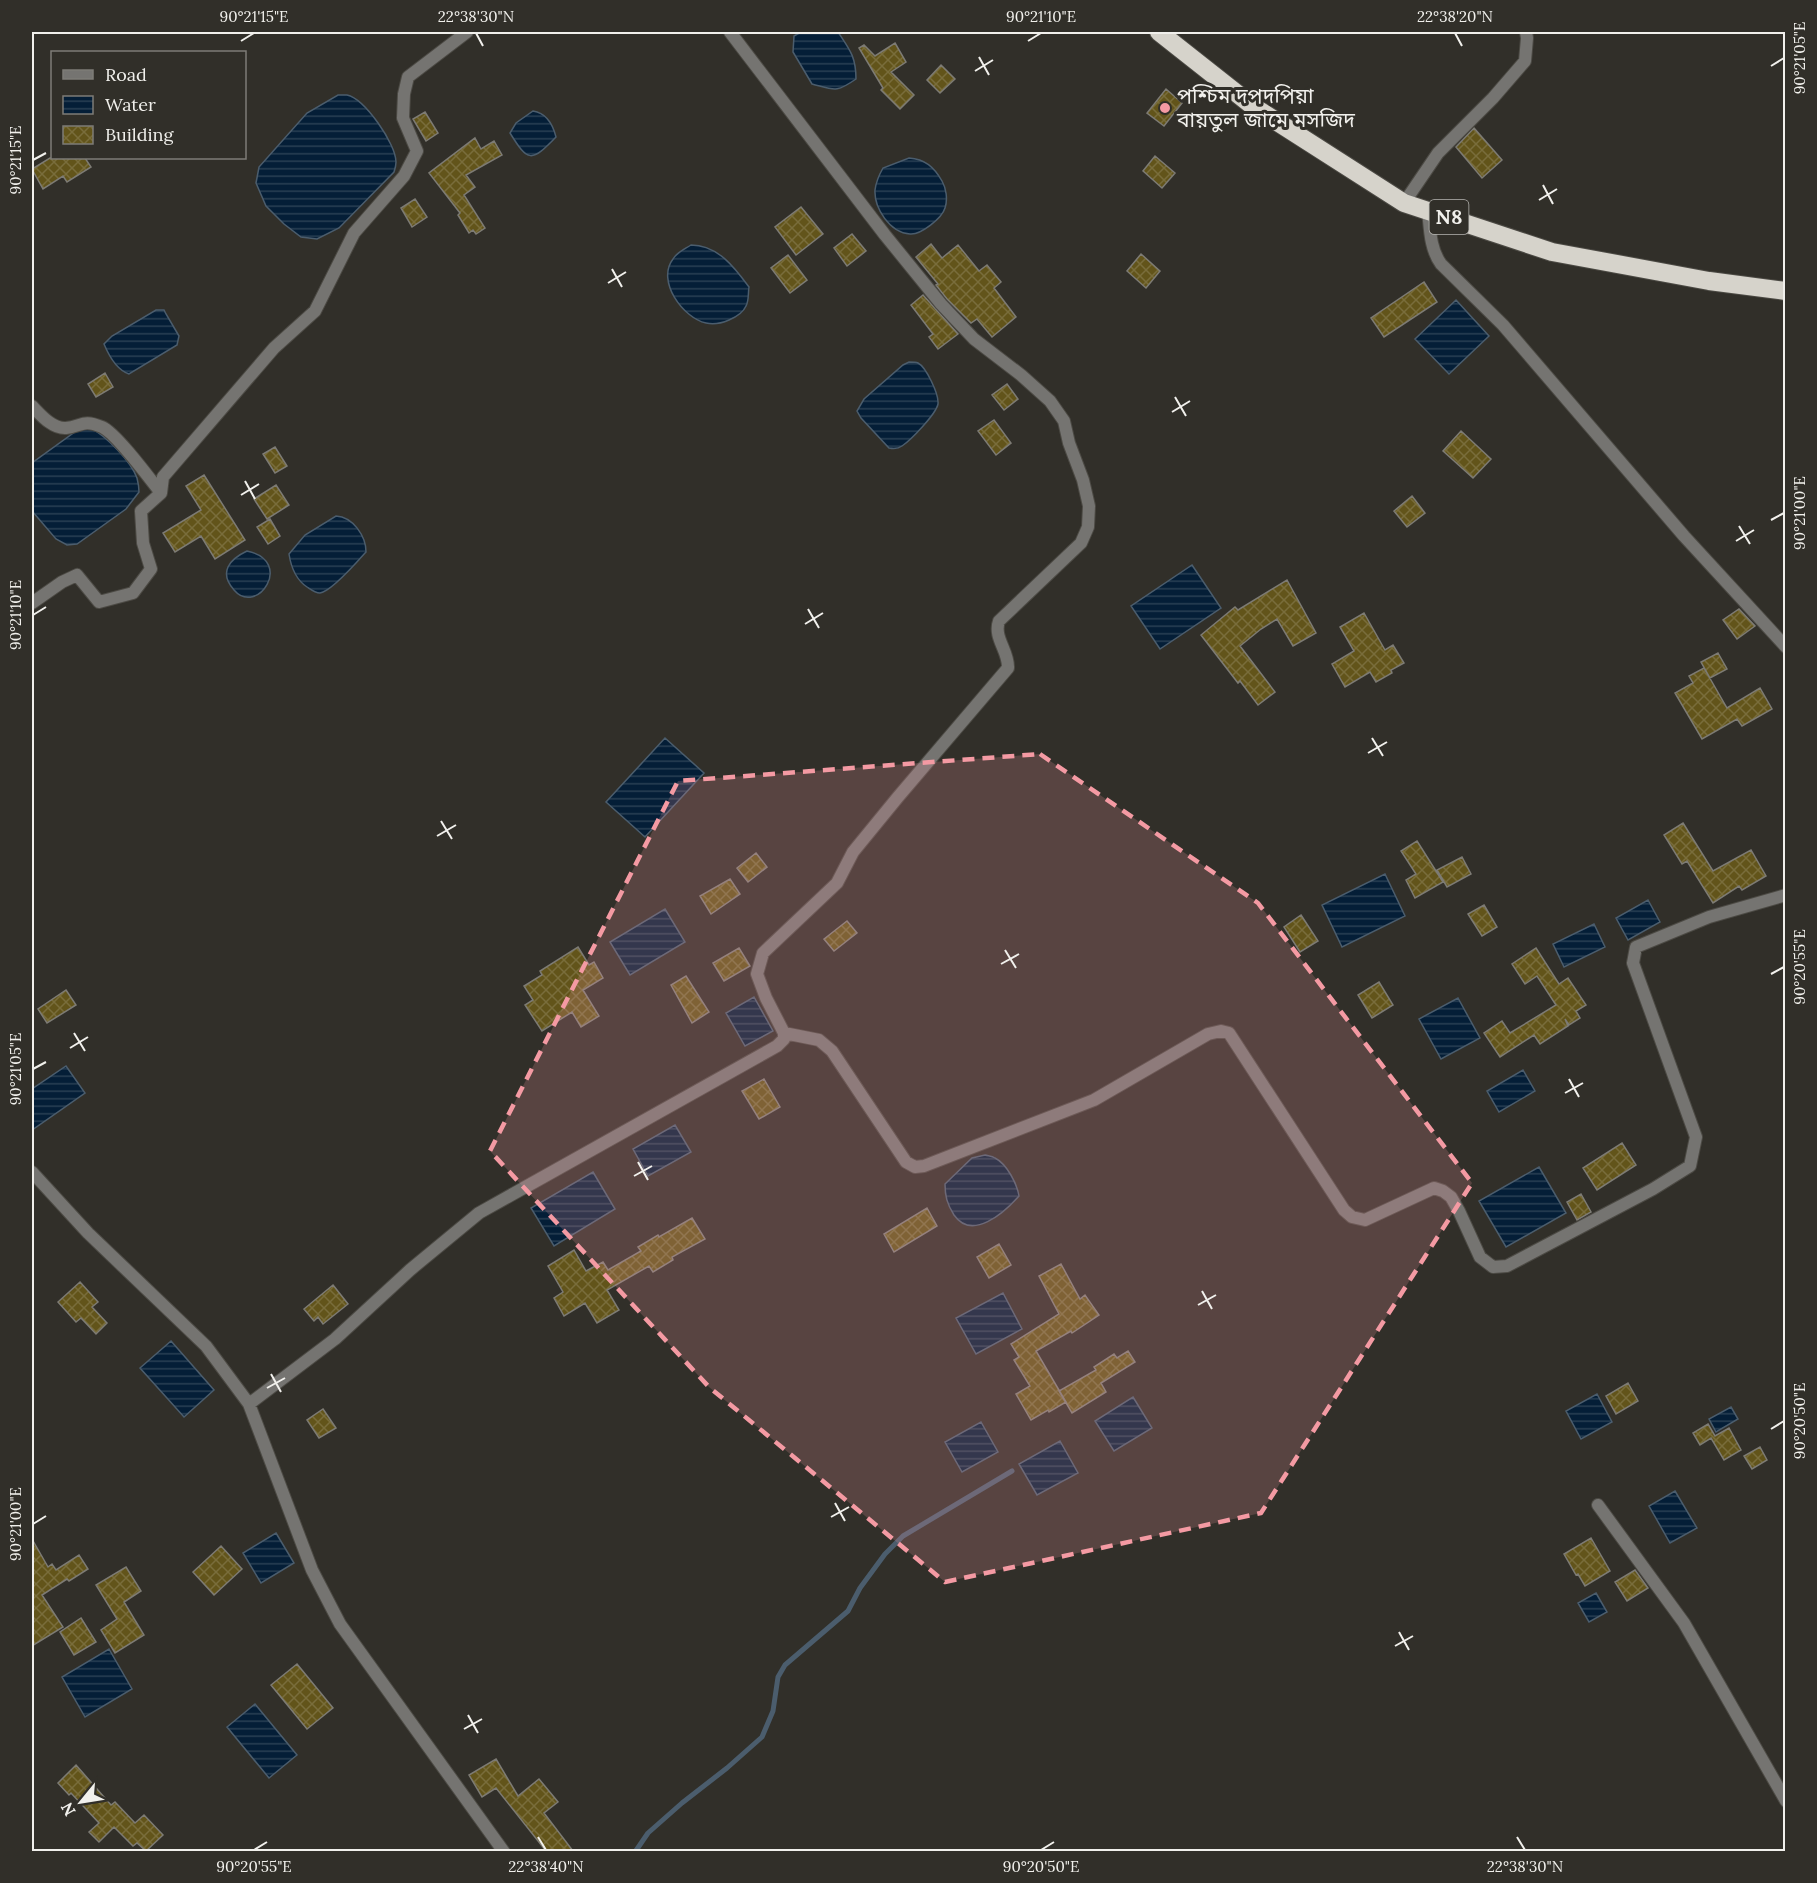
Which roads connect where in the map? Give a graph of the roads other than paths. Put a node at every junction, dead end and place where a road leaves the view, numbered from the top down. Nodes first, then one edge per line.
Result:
1 (467, 32) edge
2 (730, 32) edge
3 (1159, 32) edge
4 (1526, 32) edge
5 (1404, 202) junction
6 (1428, 210) junction
7 (1785, 291) edge
8 (32, 406) edge
9 (161, 493) junction
10 (32, 603) edge
11 (1785, 647) edge
12 (1785, 895) edge
13 (784, 1033) junction
14 (32, 1172) edge
15 (249, 1404) junction
16 (1598, 1505) dead end
17 (1785, 1802) edge
18 (504, 1851) edge

1 - 9 street
2 - 13 street
3 - 5 highway, N8
4 - 5 street
5 - 6 highway, N8
6 - 7 highway, N8
6 - 11 street
8 - 9 street
9 - 10 street
12 - 13 street
13 - 15 street
14 - 15 street
15 - 18 street
16 - 17 street

